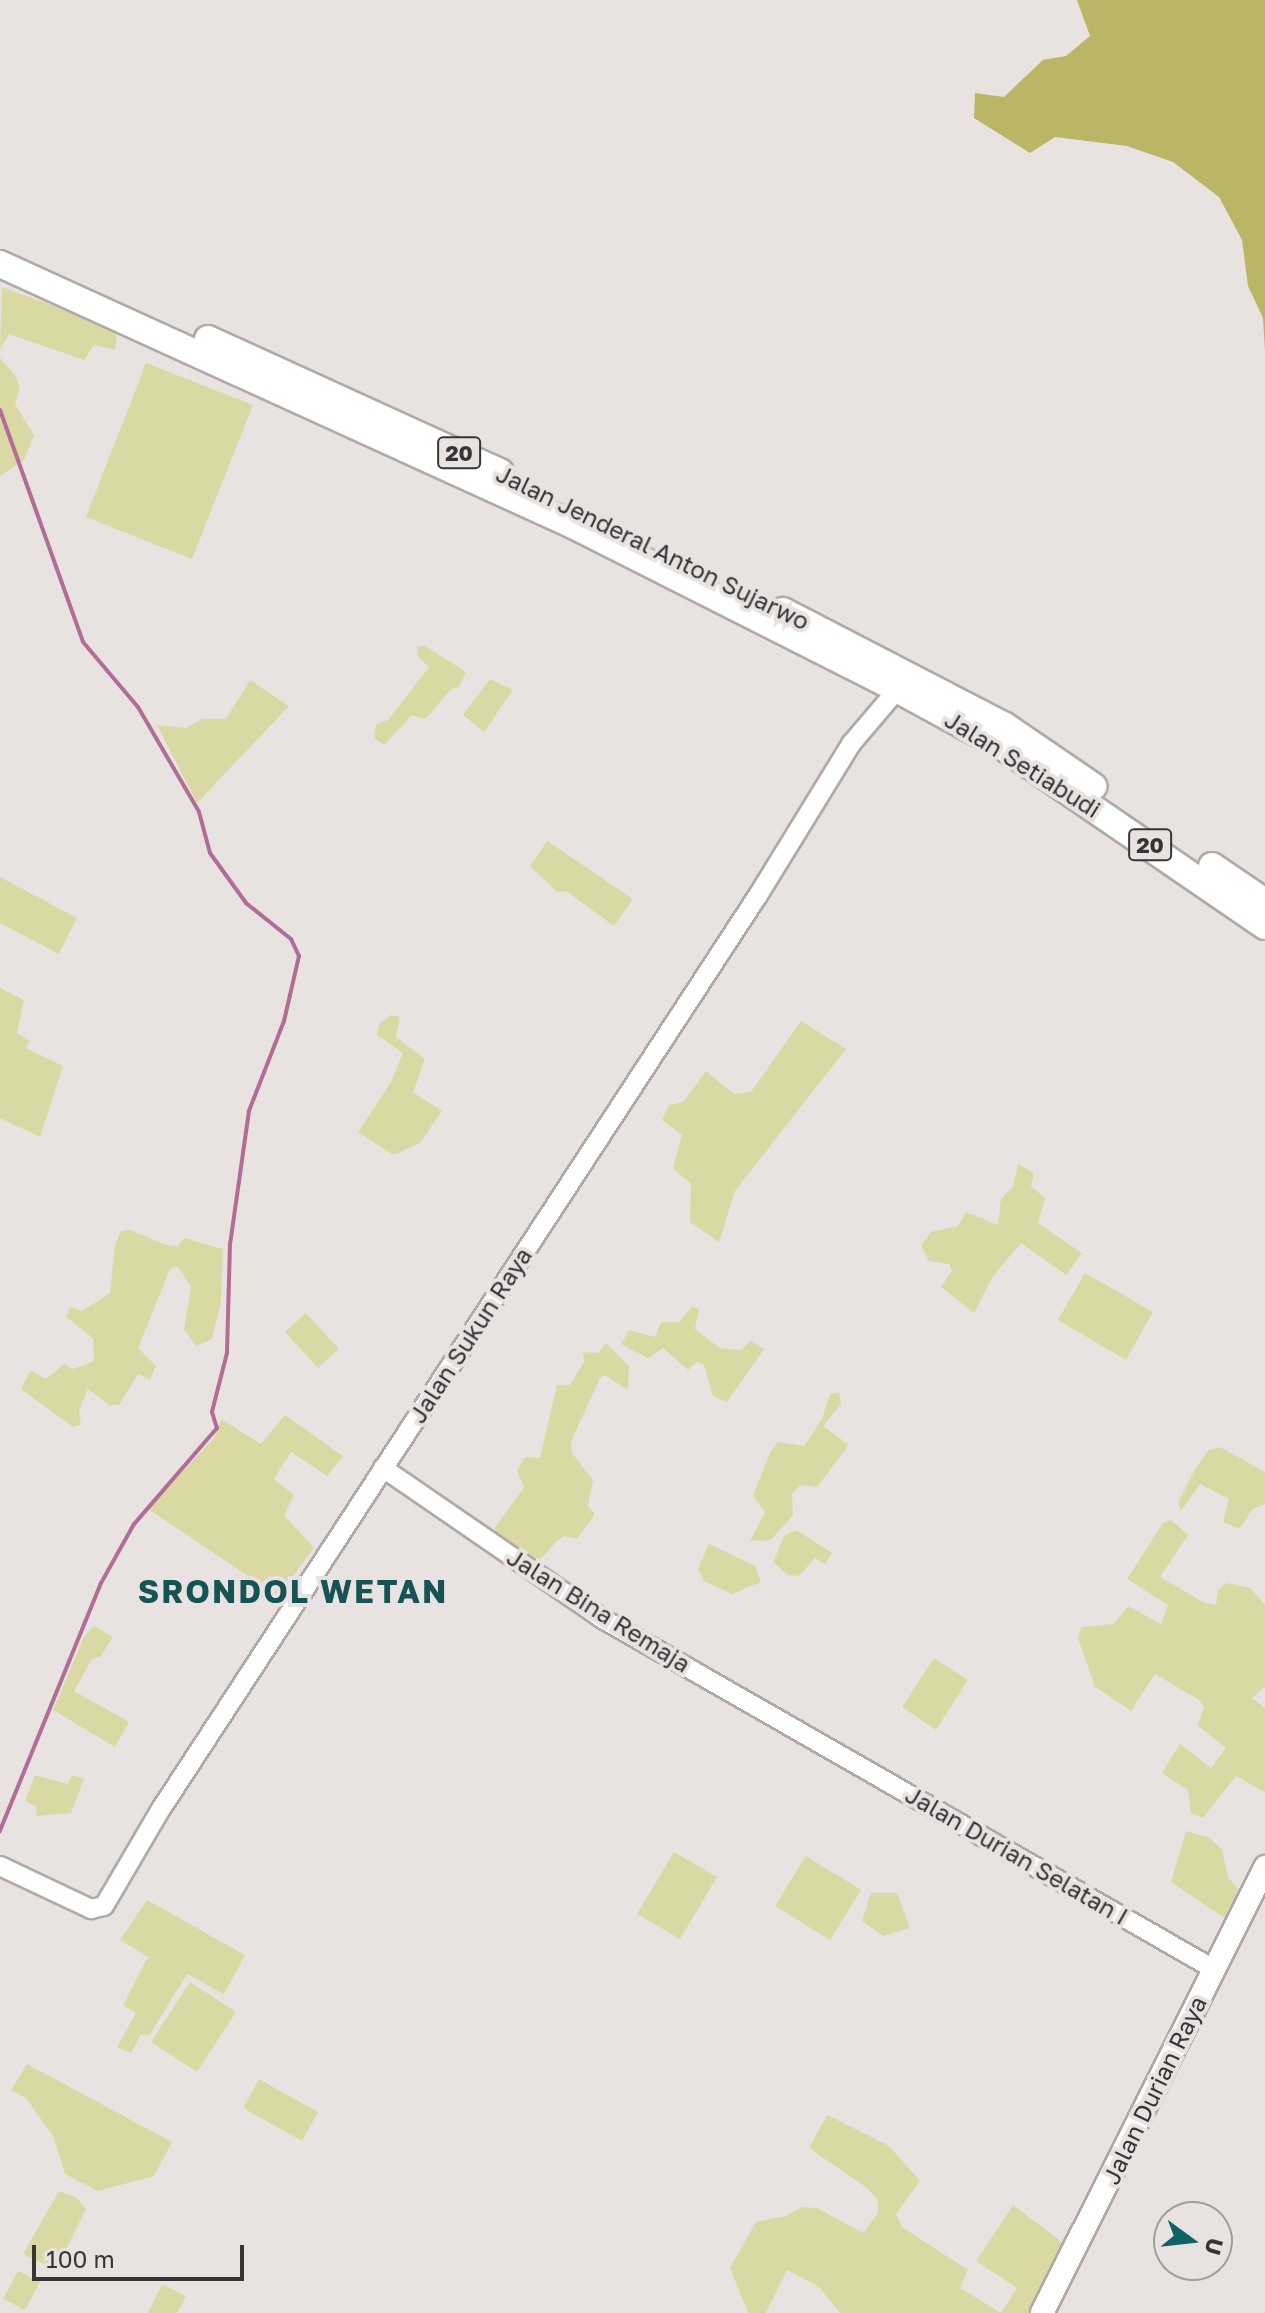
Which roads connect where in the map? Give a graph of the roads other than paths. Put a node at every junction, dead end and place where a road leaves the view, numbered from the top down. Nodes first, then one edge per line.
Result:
1 (0, 247) edge
2 (0, 264) edge
3 (452, 459) junction
4 (904, 682) junction
5 (1265, 902) edge
6 (1265, 926) edge
7 (383, 1468) junction
8 (821, 1743) joint
9 (0, 1866) edge
10 (1265, 1867) edge
11 (1212, 1968) junction
12 (1042, 2313) edge

1 - 3 highway, Jalan Jenderal Anton Sujarwo / 20
2 - 3 highway, Jalan Jenderal Anton Sujarwo / 20
3 - 4 highway, Jalan Jenderal Anton Sujarwo / 20
4 - 5 highway, Jalan Setiabudi / 20
4 - 6 highway, Jalan Setiabudi / 20
4 - 7 street, Jalan Sukun Raya
7 - 8 street, Jalan Bina Remaja
7 - 9 street, Jalan Sukun Raya
8 - 11 street, Jalan Durian Selatan I
10 - 11 main road, Jalan Durian Raya
11 - 12 main road, Jalan Durian Raya

